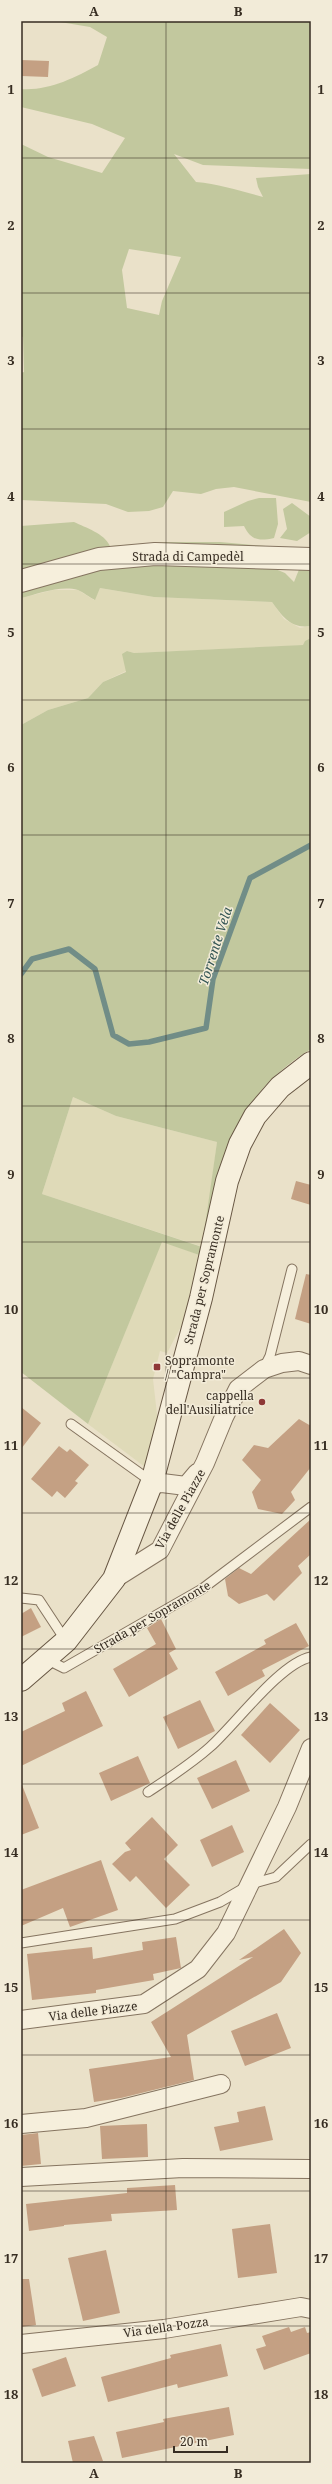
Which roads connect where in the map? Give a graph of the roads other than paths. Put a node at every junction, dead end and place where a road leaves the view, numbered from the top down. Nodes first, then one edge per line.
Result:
1 (311, 559) edge
2 (21, 582) edge
3 (311, 1063) edge
4 (292, 1269) dead end
5 (311, 1365) edge
6 (264, 1369) junction
7 (71, 1424) dead end
8 (205, 1463) junction
9 (151, 1483) junction
10 (311, 1507) edge
11 (114, 1579) junction
12 (21, 1598) edge
13 (66, 1641) junction
14 (311, 1657) edge
15 (46, 1659) junction
16 (21, 1680) edge
17 (311, 1748) edge
18 (148, 1792) dead end
19 (311, 1844) edge
20 (250, 1884) junction
21 (21, 1943) edge
22 (21, 2020) edge
23 (221, 2084) dead end
24 (21, 2124) edge
25 (311, 2169) edge
26 (21, 2177) edge
27 (311, 2308) edge
28 (21, 2344) edge

1 - 2 main road, Strada di Campedèl
3 - 9 main road, Strada per Sopramonte
4 - 6 lane
5 - 6 street, Via delle Piazze
6 - 8 street, Via delle Piazze
7 - 9 lane
8 - 9 street, Via delle Piazze
8 - 11 street, Via delle Piazze
9 - 11 main road, Strada per Sopramonte
10 - 15 lane, Strada per Sopramonte
11 - 13 main road, Strada per Sopramonte
12 - 13 lane
13 - 15 main road, Strada per Sopramonte
14 - 18 lane
15 - 16 main road, Strada per Sopramonte
17 - 20 street, Via delle Piazze
19 - 20 lane
20 - 21 lane
20 - 22 street, Via delle Piazze
23 - 24 street
25 - 26 street
27 - 28 street, Via della Pozza

